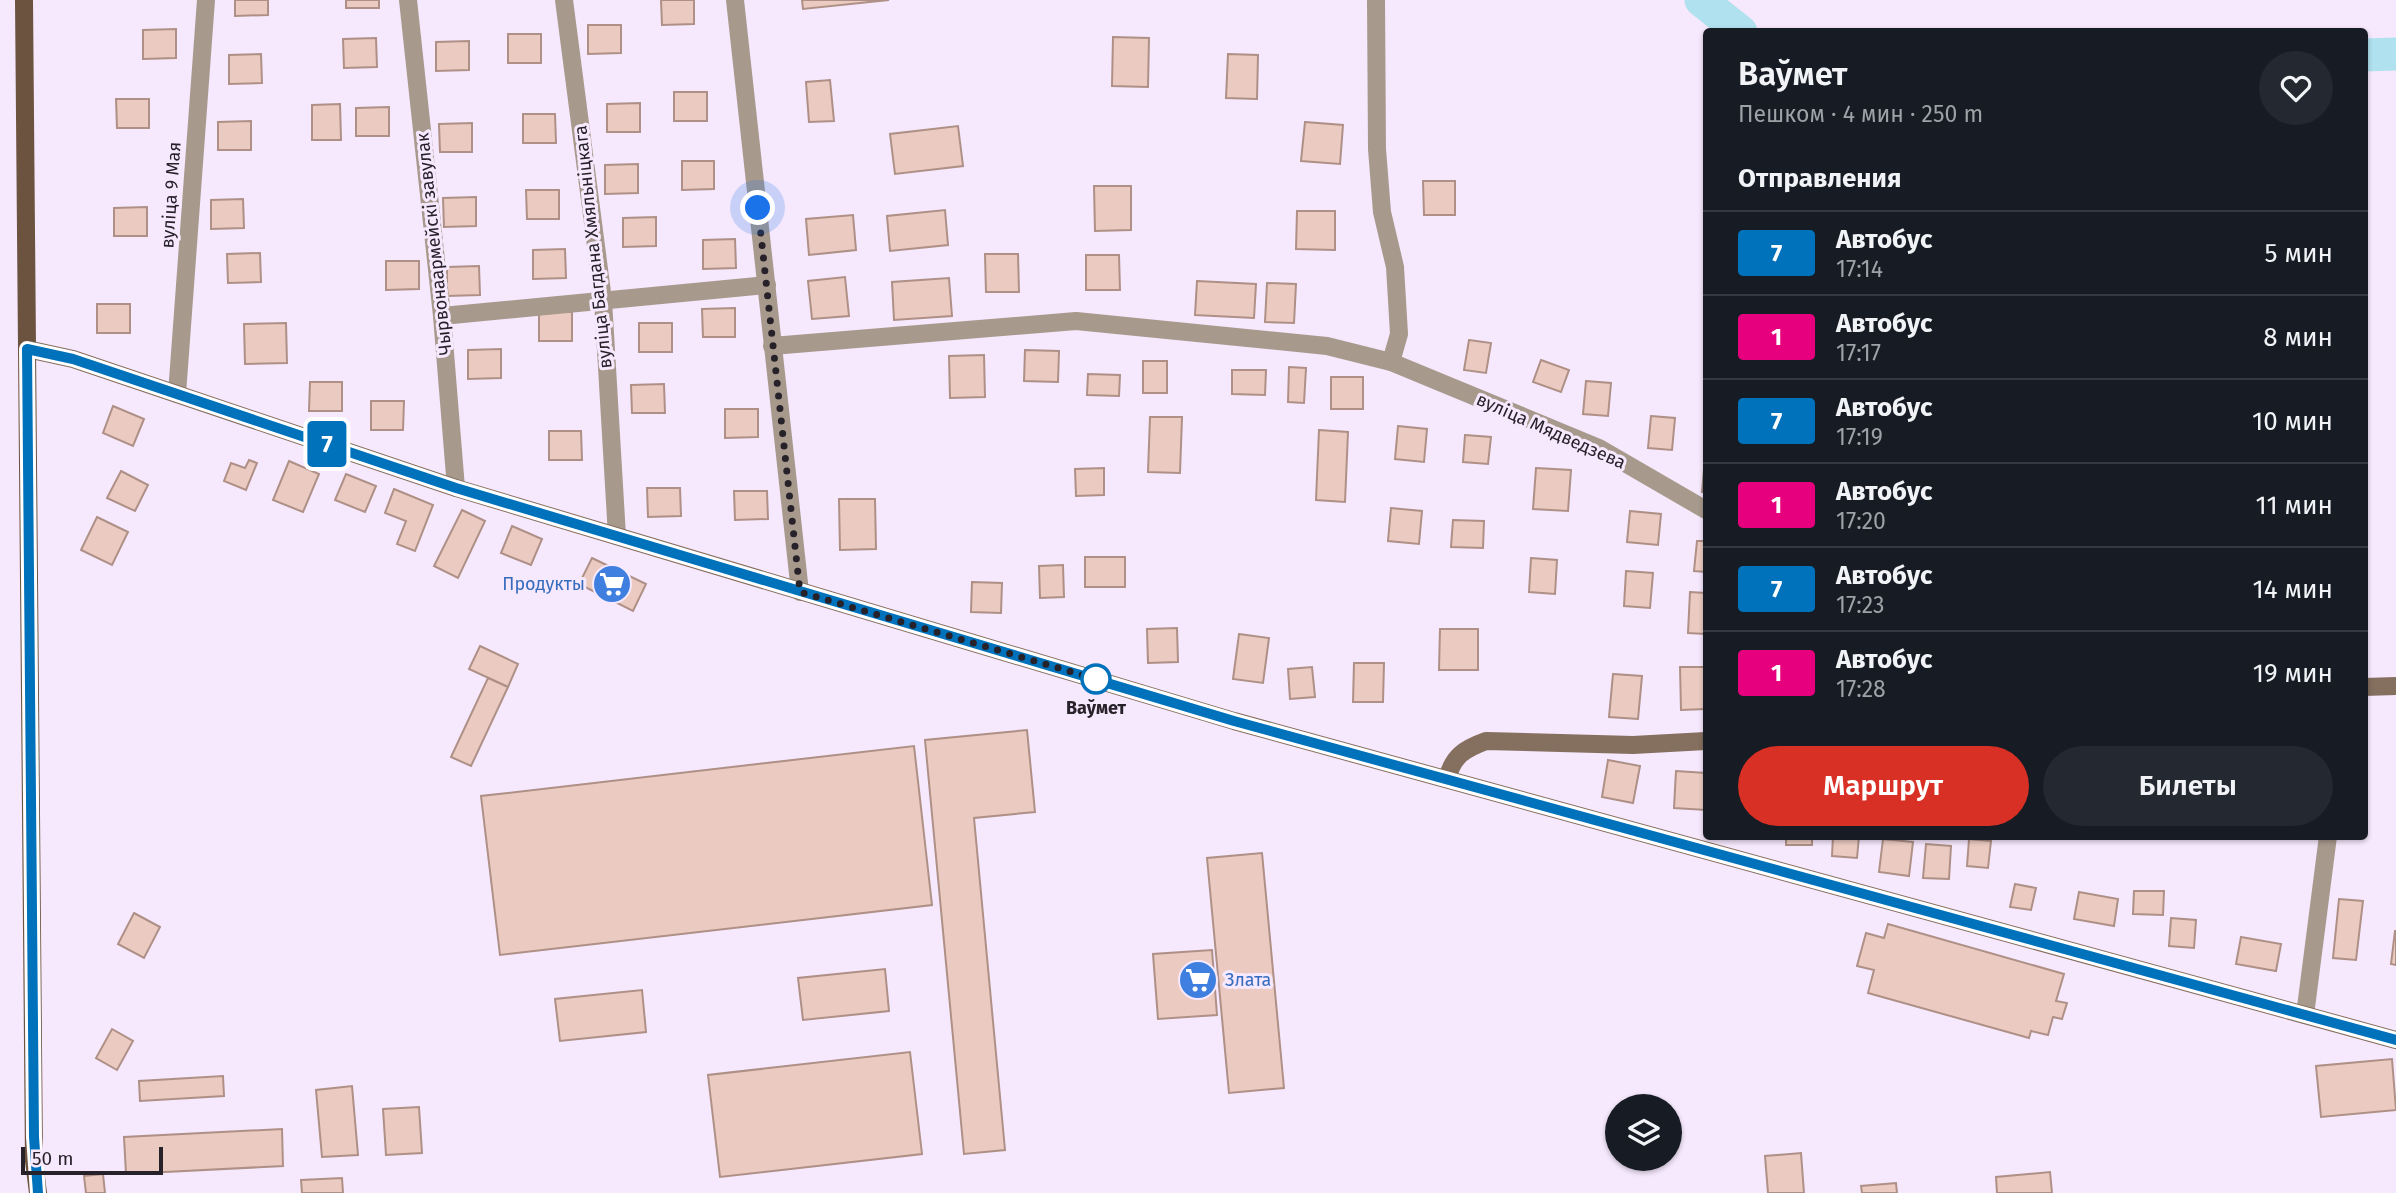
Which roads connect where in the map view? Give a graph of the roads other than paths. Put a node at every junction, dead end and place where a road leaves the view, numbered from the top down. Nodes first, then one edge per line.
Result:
1 (24, 0) edge
2 (206, 0) edge
3 (408, 0) edge
4 (564, 0) edge
5 (735, 0) edge
6 (1376, 0) edge
7 (767, 285) junction
8 (603, 300) junction
9 (442, 316) junction
10 (772, 346) junction
11 (27, 349) junction
12 (1391, 362) junction
13 (177, 394) junction
14 (456, 488) junction
15 (1703, 508) edge
16 (617, 536) junction
17 (800, 592) junction
18 (2396, 686) edge
19 (2368, 687) edge
20 (1703, 741) edge
21 (1447, 779) junction
22 (2327, 840) edge
23 (2305, 1015) junction
24 (2396, 1040) edge
25 (38, 1193) edge

1 - 11 main road
2 - 13 street, вуліца 9 Мая
3 - 9 street, Чырвонаармейскі завулак
4 - 8 street, вуліца Багдана Хмяльніцкага
5 - 7 street
6 - 12 street
7 - 8 street
7 - 10 street
8 - 9 street
8 - 16 street, вуліца Багдана Хмяльніцкага
9 - 14 street, Чырвонаармейскі завулак
10 - 12 street, вуліца Мядведзева
10 - 17 street
11 - 13 street
11 - 25 main road
12 - 15 street, вуліца Мядведзева
13 - 14 street
14 - 16 street
16 - 17 street
17 - 21 street
18 - 19 street
20 - 21 street
21 - 23 street
22 - 23 street
23 - 24 street

